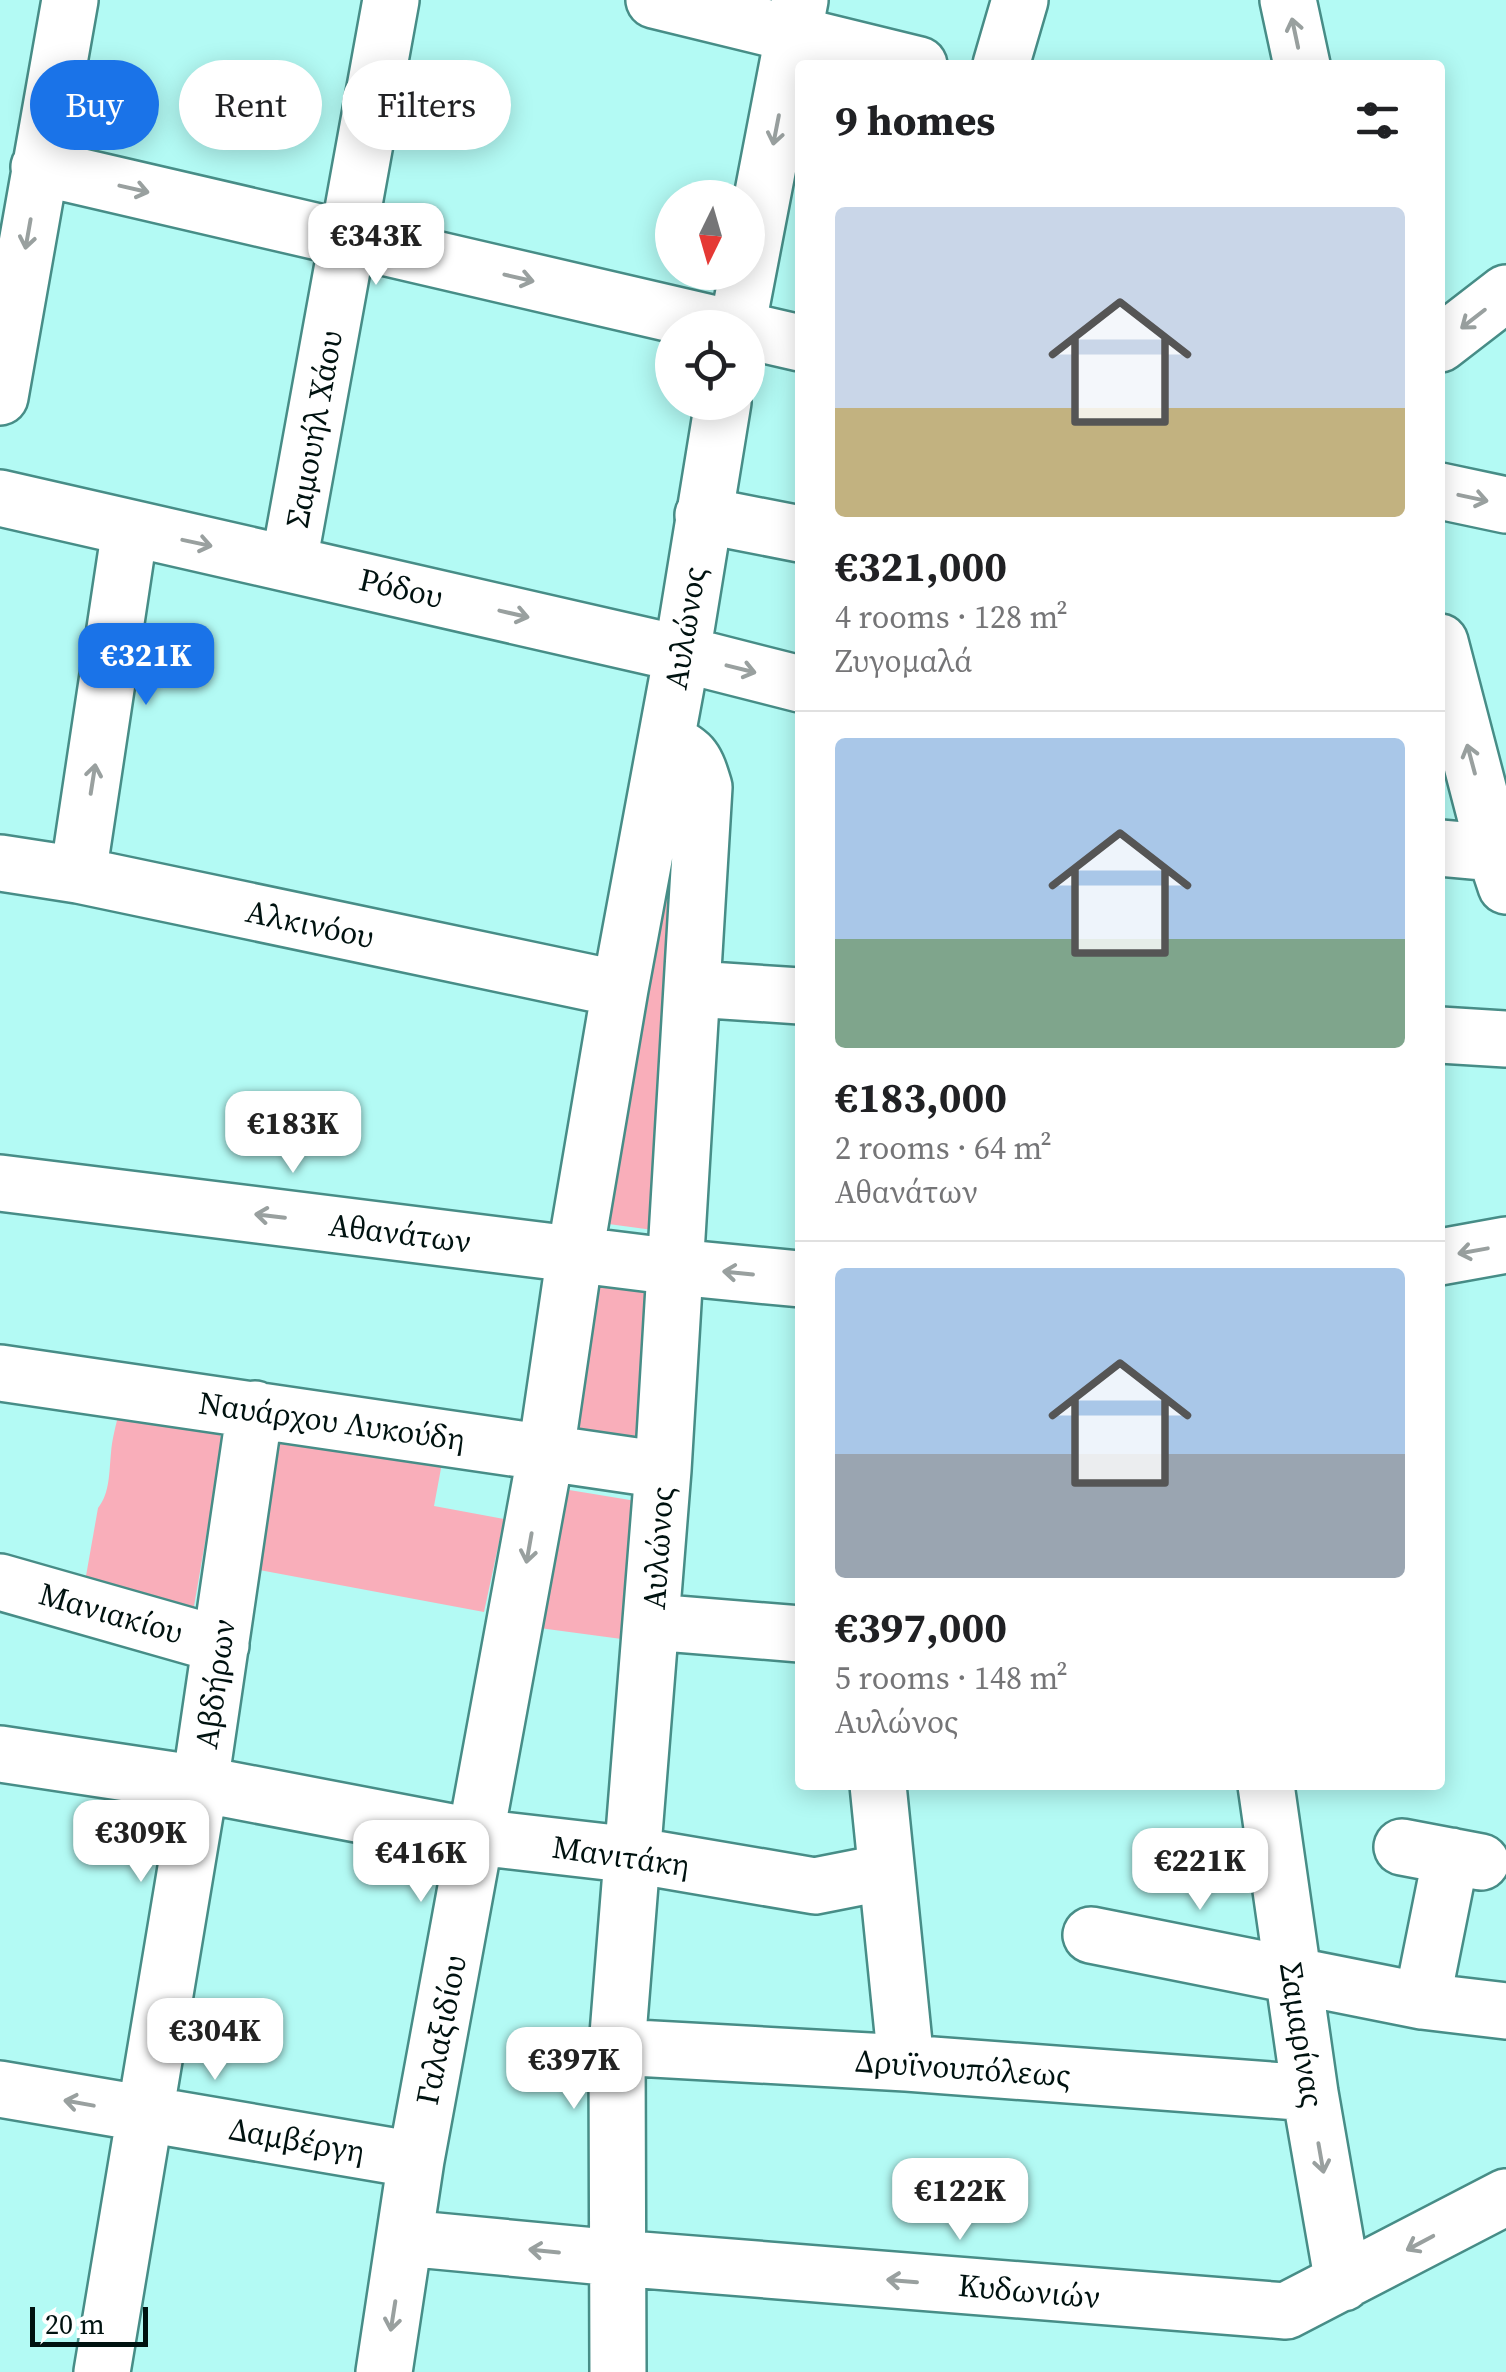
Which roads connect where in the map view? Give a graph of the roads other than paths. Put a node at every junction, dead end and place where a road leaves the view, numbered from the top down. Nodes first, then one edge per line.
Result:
1 (70, 0) edge
2 (392, 0) edge
3 (654, 0) edge
4 (1020, 0) edge
5 (1288, 0) edge
6 (797, 18) edge
7 (906, 60) edge
8 (1002, 60) edge
9 (1301, 60) edge
10 (39, 167) junction
11 (348, 238) junction
12 (1506, 294) edge
13 (657, 310) edge
14 (738, 310) edge
15 (765, 335) edge
16 (1445, 340) edge
17 (795, 342) edge
18 (0, 397) edge
19 (720, 420) edge
20 (1445, 492) edge
21 (0, 498) edge
22 (1506, 505) edge
23 (704, 515) junction
24 (130, 529) junction
25 (795, 533) edge
26 (289, 562) junction
27 (682, 654) junction
28 (1445, 660) edge
29 (795, 683) edge
30 (667, 742) junction
31 (1445, 849) edge
32 (0, 862) edge
33 (1502, 864) edge
34 (78, 876) junction
35 (620, 989) junction
36 (694, 989) junction
37 (795, 996) edge
38 (1445, 1035) edge
39 (1506, 1039) edge
40 (0, 1183) edge
41 (1506, 1245) edge
42 (575, 1254) junction
43 (1445, 1255) edge
44 (676, 1267) junction
45 (795, 1279) edge
46 (0, 1374) edge
47 (256, 1409) junction
48 (546, 1452) junction
49 (663, 1470) junction
50 (0, 1582) edge
51 (652, 1622) junction
52 (795, 1634) edge
53 (222, 1644) junction
54 (0, 1754) edge
55 (200, 1784) junction
56 (878, 1790) edge
57 (1267, 1790) edge
58 (477, 1837) junction
59 (633, 1855) junction
60 (1445, 1855) dead end
61 (886, 1872) junction
62 (1091, 1935) dead end
63 (1292, 1974) junction
64 (1422, 2001) junction
65 (1506, 2011) edge
66 (617, 2047) junction
67 (906, 2064) junction
68 (0, 2089) edge
69 (1310, 2093) junction
70 (146, 2114) junction
71 (416, 2160) junction
72 (1506, 2197) edge
73 (405, 2238) junction
74 (616, 2258) junction
75 (1343, 2283) junction
76 (102, 2372) edge
77 (384, 2372) edge
78 (618, 2372) edge

1 - 10 street
2 - 11 street, Σαμουήλ Χάου
3 - 6 street
4 - 8 street
9 -> 5 street
6 - 7 street
6 -> 14 street
10 -> 11 street
10 -> 18 street
11 -> 13 street
11 - 26 street, Σαμουήλ Χάου
12 -> 16 street
15 - 17 street
19 - 23 street, Αυλώνος
20 -> 22 street
21 - 24 street, Ρόδου
23 - 25 street
23 - 27 street, Αυλώνος
24 -> 26 street, Ρόδου
34 -> 24 street
26 -> 27 street, Ρόδου
27 -> 29 street, Ρόδου
27 - 30 street, Αυλώνος
33 -> 28 street
30 - 35 street, Αυλώνος
30 - 36 street, Αυλώνος
31 - 33 street
32 - 34 street, Αλκινόου
34 - 35 street, Αλκινόου
35 - 42 street, Αυλώνος
36 - 37 street
36 - 44 street, Αυλώνος
38 - 39 street
42 -> 40 street, Αθανάτων
41 -> 43 street
42 - 44 street, Αθανάτων
42 - 48 street, Αυλώνος
45 -> 44 street, Αθανάτων
44 - 49 street, Αυλώνος
46 - 47 street, Ναυάρχου Λυκούδη
47 - 48 street, Ναυάρχου Λυκούδη
47 - 53 street, Αβδήρων
48 - 49 street, Ναυάρχου Λυκούδη
48 -> 58 street, Γαλαξιδίου
49 - 51 street, Αυλώνος
50 - 53 street, Μανιακίου
51 - 52 street
51 - 59 street, Αυλώνος
53 - 55 street, Αβδήρων
54 - 55 street, Μανιτάκη
55 - 58 street, Μανιτάκη
55 - 70 street, Αβδήρων
56 - 61 street
57 - 63 street, Σαμαρίνας
58 - 59 street, Μανιτάκη
58 - 71 street, Γαλαξιδίου
59 - 61 street, Μανιτάκη
59 - 66 street, Αυλώνος
60 - 64 street
61 - 67 street
62 - 63 street
63 - 64 street
63 - 69 street, Σαμαρίνας
64 - 65 street
66 - 67 street, Δρυϊνουπόλεως
66 - 74 street, Αυλώνος
67 - 69 street, Δρυϊνουπόλεως
70 -> 68 street, Δαμβέργη
69 -> 75 street, Σαμαρίνας
70 - 71 street, Δαμβέργη
70 - 76 street, Αβδήρων
71 - 73 street, Γαλαξιδίου
72 -> 75 street, Κυδωνιών
74 -> 73 street, Κυδωνιών
73 -> 77 street, Γαλαξιδίου
75 -> 74 street, Κυδωνιών
74 - 78 street, Αυλώνος

